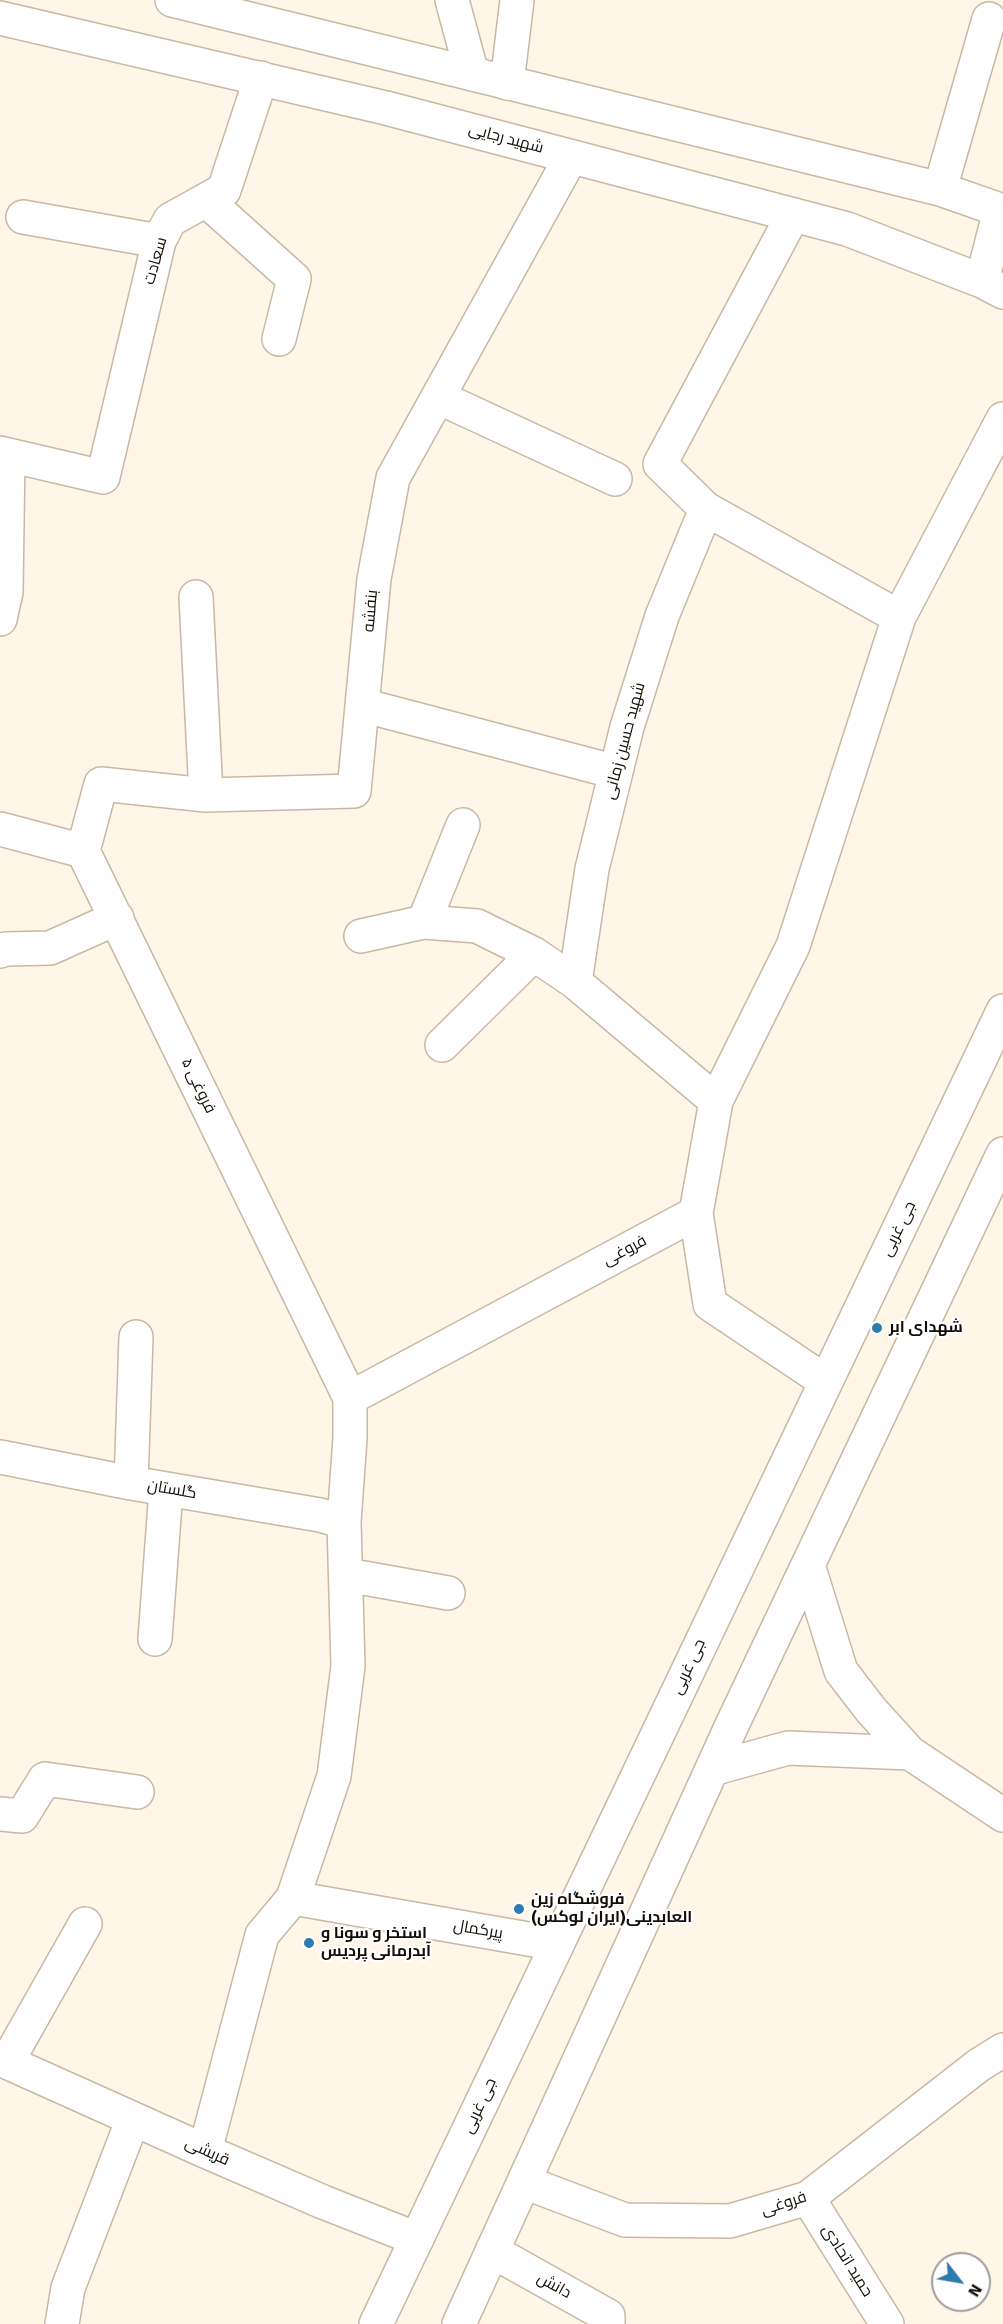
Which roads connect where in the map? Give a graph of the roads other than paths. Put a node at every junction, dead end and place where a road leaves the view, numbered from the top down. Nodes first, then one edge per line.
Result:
1 (172, 0) edge
2 (452, 0) edge
3 (517, 0) edge
4 (0, 18) edge
5 (989, 19) dead end
6 (472, 74) junction
7 (261, 78) junction
8 (507, 82) junction
9 (571, 156) junction
10 (940, 189) junction
11 (206, 200) junction
12 (1001, 211) edge
13 (793, 215) junction
14 (23, 217) dead end
15 (159, 241) junction
16 (992, 286) edge
17 (279, 339) dead end
18 (438, 396) junction
19 (1003, 420) edge
20 (4, 454) edge
21 (615, 479) dead end
22 (706, 509) junction
23 (196, 597) dead end
24 (899, 617) junction
25 (0, 618) edge
26 (362, 705) junction
27 (616, 772) junction
28 (206, 795) junction
29 (463, 825) dead end
30 (0, 829) edge
31 (83, 851) junction
32 (117, 918) junction
33 (424, 922) junction
34 (362, 936) dead end
35 (0, 951) edge
36 (534, 954) junction
37 (575, 982) junction
38 (1003, 1011) edge
39 (442, 1045) dead end
40 (716, 1101) junction
41 (1003, 1154) edge
42 (696, 1212) junction
43 (136, 1337) dead end
44 (825, 1381) junction
45 (350, 1398) junction
46 (0, 1457) edge
47 (131, 1483) junction
48 (166, 1490) junction
49 (345, 1522) junction
50 (808, 1565) junction
51 (347, 1575) junction
52 (448, 1593) dead end
53 (155, 1639) dead end
54 (910, 1753) junction
55 (712, 1769) junction
56 (137, 1792) dead end
57 (0, 1814) edge
58 (1003, 1815) edge
59 (293, 1898) junction
60 (86, 1924) dead end
61 (557, 1944) junction
62 (1003, 2050) edge
63 (4, 2060) edge
64 (133, 2119) junction
65 (205, 2151) junction
66 (524, 2182) junction
67 (808, 2198) junction
68 (417, 2239) junction
69 (492, 2252) junction
70 (62, 2324) edge
71 (376, 2324) edge
72 (459, 2324) edge
73 (608, 2324) edge
74 (887, 2324) edge

1 - 6 street
2 - 6 street
3 - 8 street
4 - 7 street, شهید رجایی
5 - 10 street
6 - 8 street
7 - 9 street, شهید رجایی
7 - 11 street, سعادت
8 - 10 street
9 - 13 street, شهید رجایی
9 - 18 street, بنفشه
10 - 12 street
11 - 15 street, سعادت
11 - 17 street
12 - 16 street
13 - 16 street, شهید رجایی
13 - 22 street
14 - 15 street
15 - 20 street, سعادت
18 - 21 street
18 - 26 street, بنفشه
19 - 24 street
20 - 25 street
22 - 24 street
22 - 27 street, شهید حسین زمانی
23 - 28 street
24 - 40 street
26 - 27 street
26 - 28 street, بنفشه
27 - 37 street, شهید حسین زمانی
28 - 31 street, بنفشه
29 - 33 street
30 - 31 street
31 - 32 street, فروغی ۵
32 - 35 street
32 - 45 street, فروغی ۵
33 - 34 street
33 - 36 street
36 - 37 street
36 - 39 street
37 - 40 street
38 - 44 street, جی غربی
40 - 42 street
41 - 50 street
42 - 44 street
42 - 45 street, فروغی
43 - 47 street
44 - 61 street, جی غربی
45 - 49 street
46 - 47 street, گلستان
47 - 48 street, گلستان
48 - 49 street, گلستان
48 - 53 street
49 - 51 street
50 - 54 street
50 - 55 street
51 - 52 street
51 - 59 street
54 - 55 street
54 - 58 street
55 - 66 street
56 - 57 street
59 - 61 street, پیرکمال
59 - 65 street
60 - 63 street
61 - 68 street, جی غربی
62 - 67 street, فروغی
63 - 64 street, قریشی
64 - 65 street, قریشی
64 - 70 street
65 - 68 street, قریشی
66 - 67 street, فروغی
66 - 69 street
67 - 74 street, حمید اتحادی
68 - 71 street, جی غربی
69 - 72 street
69 - 73 street, دانش

